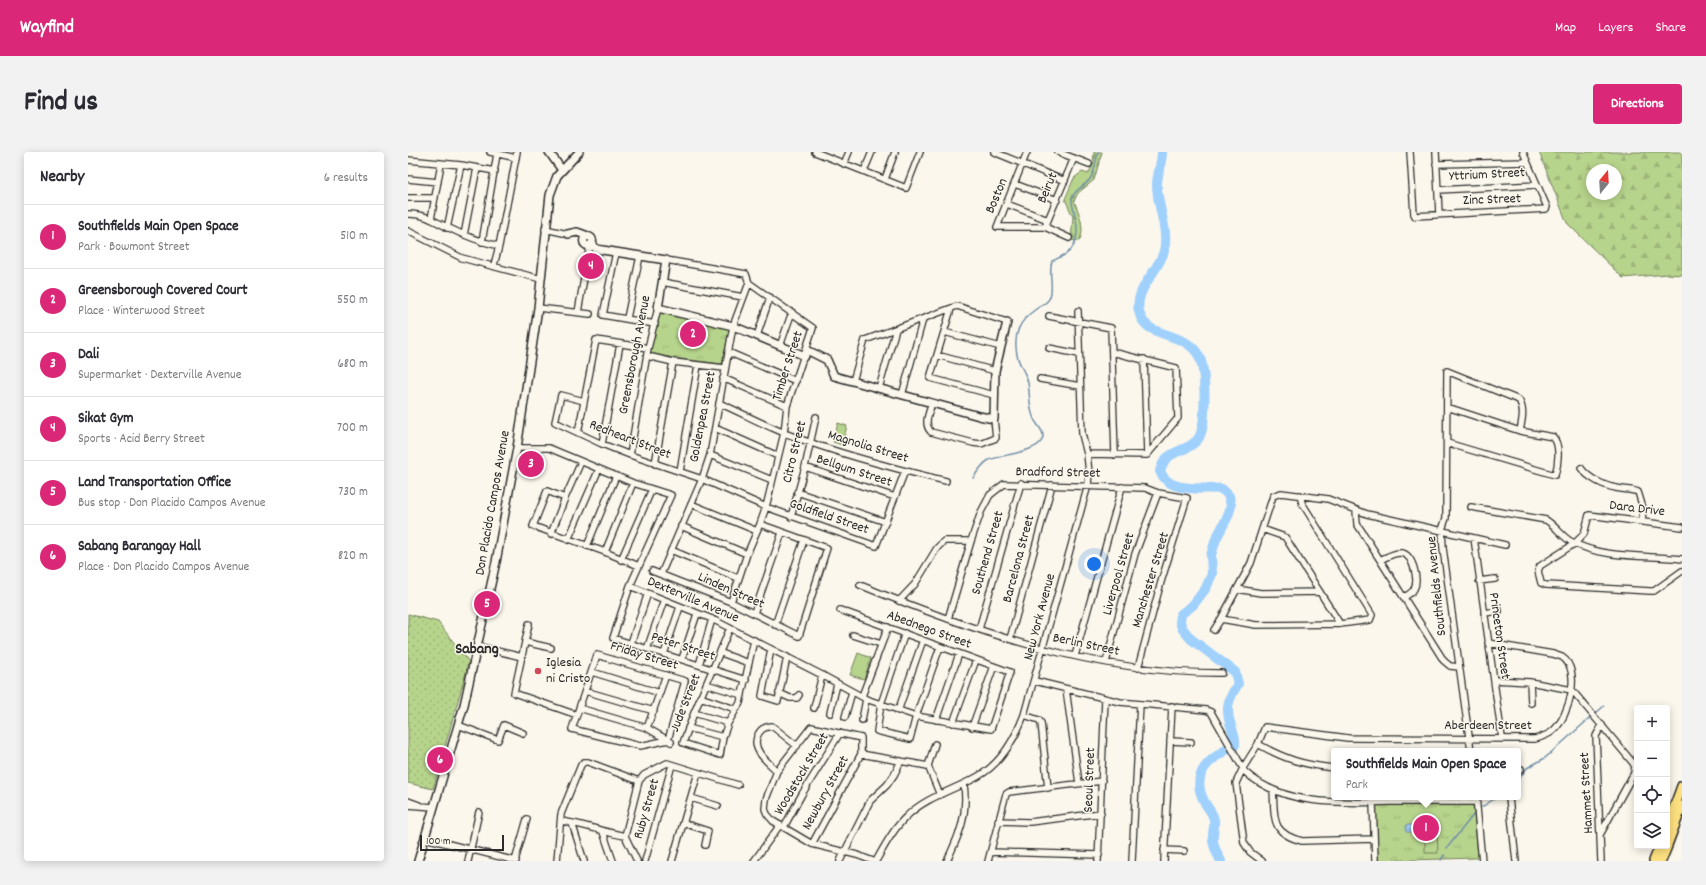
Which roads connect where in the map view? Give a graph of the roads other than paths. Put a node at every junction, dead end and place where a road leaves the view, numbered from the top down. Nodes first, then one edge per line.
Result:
1 (490, 152) edge
2 (517, 152) edge
3 (549, 152) edge
4 (579, 152) edge
5 (815, 152) edge
6 (849, 152) edge
7 (872, 152) edge
8 (896, 152) edge
9 (920, 152) edge
10 (994, 152) edge
11 (1027, 152) edge
12 (1058, 152) edge
13 (1410, 152) edge
14 (1436, 152) edge
15 (1523, 152) edge
16 (497, 154) junction
17 (824, 154) edge
18 (516, 158) junction
19 (1074, 158) junction
20 (408, 160) edge
21 (1527, 162) junction
22 (441, 164) junction
23 (844, 164) junction
24 (1023, 164) junction
25 (1089, 164) dead end
26 (1436, 164) junction
27 (461, 165) junction
28 (478, 168) junction
29 (562, 170) junction
30 (495, 171) junction
31 (864, 171) junction
32 (408, 179) edge
33 (885, 179) junction
34 (1065, 181) junction
35 (438, 182) junction
36 (1015, 184) junction
37 (1537, 185) junction
38 (1438, 190) junction
39 (408, 198) edge
40 (435, 198) junction
41 (1057, 200) junction
42 (1007, 204) junction
43 (408, 214) edge
44 (1439, 214) junction
45 (431, 219) junction
46 (1048, 220) junction
47 (1045, 227) junction
48 (447, 228) junction
49 (545, 229) junction
50 (408, 231) edge
51 (568, 234) joint
52 (464, 235) junction
53 (1069, 238) dead end
54 (588, 241) junction
55 (482, 242) junction
56 (499, 246) junction
57 (616, 252) junction
58 (640, 256) junction
59 (666, 260) junction
60 (494, 265) junction
61 (541, 279) junction
62 (662, 282) junction
63 (749, 283) junction
64 (744, 297) junction
65 (770, 297) junction
66 (538, 308) junction
67 (658, 308) junction
68 (951, 309) junction
69 (578, 312) junction
70 (792, 312) junction
71 (1078, 312) dead end
72 (590, 314) dead end
73 (1049, 316) dead end
74 (627, 318) junction
75 (923, 319) junction
76 (1008, 322) joint
77 (1078, 322) junction
78 (655, 324) junction
79 (733, 326) junction
80 (896, 329) junction
81 (944, 332) junction
82 (757, 336) junction
83 (620, 344) junction
84 (780, 346) junction
85 (1001, 347) junction
86 (648, 348) junction
87 (1048, 348) dead end
88 (728, 352) junction
89 (1112, 352) junction
90 (806, 353) junction
91 (1079, 354) junction
92 (937, 355) junction
93 (647, 356) junction
94 (1144, 359) junction
95 (673, 362) junction
96 (698, 365) junction
97 (724, 368) junction
98 (995, 371) junction
99 (723, 378) junction
100 (1040, 379) dead end
101 (796, 381) junction
102 (853, 381) junction
103 (1080, 386) junction
104 (879, 388) junction
105 (902, 395) junction
106 (994, 395) junction
107 (584, 401) junction
108 (719, 403) junction
109 (932, 403) junction
110 (787, 406) junction
111 (1447, 406) junction
112 (816, 417) dead end
113 (994, 418) junction
114 (716, 428) junction
115 (1520, 432) junction
116 (578, 433) junction
117 (784, 433) junction
118 (810, 443) junction
119 (1447, 443) junction
120 (602, 444) junction
121 (517, 448) junction
122 (1087, 454) junction
123 (630, 455) junction
124 (710, 455) junction
125 (1115, 455) junction
126 (1148, 455) junction
127 (778, 456) junction
128 (581, 462) junction
129 (655, 464) junction
130 (805, 467) junction
131 (1581, 468) dead end
132 (599, 469) junction
133 (680, 471) junction
134 (904, 471) junction
135 (616, 476) junction
136 (702, 479) junction
137 (772, 480) junction
138 (946, 480) dead end
139 (633, 483) junction
140 (1021, 483) junction
141 (1052, 485) junction
142 (1088, 485) junction
143 (1122, 487) junction
144 (652, 489) junction
145 (797, 492) junction
146 (1158, 493) junction
147 (1300, 495) junction
148 (895, 497) junction
149 (565, 498) junction
150 (1187, 498) joint
151 (691, 504) junction
152 (766, 507) junction
153 (1471, 507) dead end
154 (1356, 510) junction
155 (791, 517) junction
156 (886, 522) junction
157 (1642, 522) junction
158 (760, 524) junction
159 (681, 526) junction
160 (1682, 527) edge
161 (1262, 529) junction
162 (1442, 530) junction
163 (757, 531) junction
164 (782, 533) junction
165 (551, 534) junction
166 (1474, 538) junction
167 (568, 540) junction
168 (804, 540) junction
169 (971, 541) junction
170 (1574, 544) junction
171 (587, 546) junction
172 (1505, 546) dead end
173 (671, 550) junction
174 (605, 552) junction
175 (747, 554) junction
176 (1682, 559) edge
177 (621, 560) junction
178 (1380, 560) junction
179 (639, 566) junction
180 (652, 571) dead end
181 (1682, 571) edge
182 (661, 574) junction
183 (738, 578) junction
184 (1495, 579) dead end
185 (1480, 581) junction
186 (860, 585) dead end
187 (630, 586) junction
188 (1237, 589) junction
189 (1320, 592) junction
190 (648, 593) junction
191 (1404, 597) junction
192 (664, 600) junction
193 (900, 601) junction
194 (730, 602) junction
195 (680, 607) junction
196 (840, 610) dead end
197 (1498, 611) dead end
198 (754, 613) junction
199 (1484, 613) junction
200 (697, 614) junction
201 (712, 619) junction
202 (948, 619) junction
203 (1221, 619) junction
204 (529, 624) dead end
205 (1340, 624) junction
206 (776, 625) junction
207 (888, 627) junction
208 (730, 628) junction
209 (979, 629) junction
210 (1214, 630) dead end
211 (905, 633) junction
212 (853, 635) dead end
213 (1010, 639) junction
214 (754, 640) junction
215 (923, 640) junction
216 (525, 642) junction
217 (631, 643) junction
218 (1488, 643) junction
219 (881, 644) junction
220 (477, 646) junction
221 (940, 646) junction
222 (551, 648) dead end
223 (648, 649) junction
224 (771, 649) junction
225 (1043, 649) junction
226 (721, 653) junction
227 (664, 654) junction
228 (959, 654) junction
229 (1075, 656) junction
230 (787, 657) junction
231 (522, 658) junction
232 (682, 659) junction
233 (976, 660) junction
234 (1106, 662) junction
235 (749, 663) junction
236 (699, 665) junction
237 (994, 666) junction
238 (1459, 667) junction
239 (1138, 668) junction
240 (712, 669) junction
241 (592, 672) junction
242 (1222, 673) dead end
243 (666, 675) junction
244 (822, 675) junction
245 (746, 680) junction
246 (1494, 680) junction
247 (1035, 681) junction
248 (1530, 682) junction
249 (706, 684) junction
250 (837, 684) junction
251 (1066, 689) junction
252 (1572, 690) junction
253 (585, 691) junction
254 (779, 692) junction
255 (852, 692) junction
256 (660, 693) junction
257 (742, 695) junction
258 (799, 695) dead end
259 (700, 697) junction
260 (864, 698) junction
261 (1105, 699) junction
262 (1531, 703) dead end
263 (881, 704) junction
264 (1140, 704) junction
265 (1172, 706) junction
266 (579, 708) junction
267 (814, 708) dead end
268 (735, 709) junction
269 (654, 710) junction
270 (898, 711) junction
271 (694, 713) junction
272 (830, 713) dead end
273 (577, 715) junction
274 (1024, 715) junction
275 (916, 716) junction
276 (845, 717) dead end
277 (862, 720) dead end
278 (936, 720) junction
279 (728, 723) junction
280 (953, 723) junction
281 (458, 725) junction
282 (1602, 726) junction
283 (972, 727) junction
284 (647, 728) junction
285 (688, 728) junction
286 (991, 729) joint
287 (523, 733) dead end
288 (840, 733) junction
289 (723, 737) junction
290 (1469, 738) junction
291 (1502, 738) junction
292 (669, 741) junction
293 (1170, 741) junction
294 (1191, 742) dead end
295 (935, 744) dead end
296 (1258, 744) junction
297 (797, 746) junction
298 (1471, 748) edge
299 (861, 754) junction
300 (900, 760) junction
301 (672, 765) junction
302 (928, 766) junction
303 (1242, 768) junction
304 (1331, 768) edge
305 (777, 771) junction
306 (698, 773) junction
307 (639, 781) junction
308 (1102, 781) junction
309 (964, 784) junction
310 (1079, 784) junction
311 (738, 785) dead end
312 (1682, 786) edge
313 (1048, 788) junction
314 (1273, 790) junction
315 (940, 795) junction
316 (691, 798) junction
317 (408, 800) edge
318 (1477, 800) edge
319 (1509, 800) edge
320 (1373, 802) junction
321 (408, 805) edge
322 (419, 805) junction
323 (718, 806) dead end
324 (1682, 806) edge
325 (434, 807) junction
326 (479, 812) dead end
327 (1102, 813) junction
328 (1670, 818) edge
329 (527, 819) dead end
330 (561, 821) junction
331 (998, 821) junction
332 (572, 823) junction
333 (683, 823) junction
334 (782, 826) junction
335 (603, 832) junction
336 (1601, 833) junction
337 (625, 836) junction
338 (424, 838) junction
339 (1670, 838) edge
340 (1374, 839) junction
341 (812, 844) junction
342 (705, 845) dead end
343 (1659, 849) edge
344 (1666, 849) edge
345 (470, 850) junction
346 (1164, 850) junction
347 (1184, 851) dead end
348 (844, 852) junction
349 (991, 852) junction
350 (1098, 854) junction
351 (418, 861) edge
352 (468, 861) edge
353 (516, 861) edge
354 (557, 861) edge
355 (584, 861) edge
356 (613, 861) edge
357 (637, 861) edge
358 (645, 861) edge
359 (672, 861) edge
360 (754, 861) edge
361 (840, 861) edge
362 (874, 861) edge
363 (947, 861) edge
364 (988, 861) edge
365 (1098, 861) edge
366 (1132, 861) edge
367 (1164, 861) edge
368 (1262, 861) edge
369 (1375, 861) edge
370 (1482, 861) edge
371 (1516, 861) edge
372 (1601, 861) edge
373 (1654, 861) edge
374 (1661, 861) edge

1 - 16 street
2 - 18 street
3 - 29 main road
4 - 29 main road, Don Placido Campos Avenue
5 - 17 street
6 - 23 street
7 - 31 street
8 - 33 street
9 - 33 street
10 - 24 street
11 - 24 street, Boston
12 - 19 street
13 - 44 street, Zinc Street
14 - 26 street
15 - 21 street
16 - 18 street
16 - 30 street
17 - 23 street
18 - 56 street
19 - 25 street
19 - 34 street, Beirut
20 - 22 street
21 - 26 street
21 - 37 street
22 - 27 street
22 - 35 street
23 - 31 street
24 - 34 street
24 - 36 street, Boston
26 - 38 street
27 - 28 street
27 - 48 street
28 - 30 street
28 - 52 street
29 - 49 main road, Don Placido Campos Avenue
30 - 55 street
31 - 33 street
32 - 35 street
34 - 41 street, Beirut
35 - 40 street
36 - 41 street
36 - 42 street, Boston
37 - 38 street, Yttrium Street
37 - 44 street, Zinc Street
38 - 44 street
39 - 40 street
40 - 45 street
41 - 46 street, Beirut
42 - 46 street
42 - 47 street, Boston
43 - 45 street
45 - 48 street
46 - 47 street, Beirut
47 - 53 street
48 - 52 street
49 - 51 street, Timber Street
49 - 61 main road, Don Placido Campos Avenue
50 - 60 street
51 - 54 main road, Timber Street
52 - 55 street
54 - 57 main road, Timber Street
54 - 69 street
55 - 56 street
56 - 60 street
57 - 58 main road, Timber Street
57 - 74 street
58 - 59 main road, Timber Street
58 - 74 street
59 - 62 main road, Greensborough Avenue
59 - 63 street, Timber Street
60 - 61 street
61 - 66 main road, Don Placido Campos Avenue
62 - 64 street
62 - 67 main road, Greensborough Avenue
63 - 64 street, Goldenpea Street
63 - 65 street, Timber Street
64 - 79 street, Goldenpea Street
65 - 70 street, Timber Street
65 - 82 street
66 - 69 street
66 - 121 main road, Don Placido Campos Avenue
67 - 78 street, Greensborough Avenue
67 - 79 main road
68 - 75 street
68 - 76 street
68 - 81 street
69 - 72 street
70 - 84 street
70 - 90 street, Timber Street
71 - 77 street, New York Avenue
73 - 77 street
74 - 78 street
75 - 80 street
75 - 105 street
76 - 85 main road
77 - 89 street
77 - 91 street, New York Avenue
78 - 86 street, Greensborough Avenue
79 - 82 main road
79 - 88 street, Goldenpea Street
80 - 102 street
80 - 104 street
81 - 85 street
81 - 92 street
82 - 84 main road
83 - 86 street
83 - 107 street
83 - 120 street
84 - 90 main road
85 - 98 main road
86 - 93 street, Greensborough Avenue
87 - 91 street
88 - 97 street, Goldenpea Street
88 - 101 street
89 - 94 street
89 - 125 street
90 - 101 street, Timber Street
90 - 102 main road
91 - 103 street, New York Avenue
92 - 98 street
92 - 106 street
93 - 95 street
93 - 123 street, Greensborough Avenue
94 - 126 street
94 - 126 street
95 - 96 street
95 - 129 street
96 - 97 street
96 - 133 street
97 - 99 street, Goldenpea Street
98 - 106 main road
99 - 108 street, Goldenpea Street
99 - 110 street
100 - 103 street
101 - 110 street, Timber Street
102 - 104 main road
103 - 122 street, New York Avenue
104 - 105 main road
105 - 109 main road
106 - 113 main road
107 - 116 street
107 - 116 street, Redheart Street
108 - 114 street, Goldenpea Street
108 - 117 street, Magnolia Street
109 - 113 main road
109 - 113 street
110 - 117 street, Timber Street
111 - 115 street
111 - 115 street, Southfields Avenue
111 - 119 street, Southfields Avenue
112 - 118 street, Citro Street
114 - 124 street, Goldenpea Street
114 - 127 street
115 - 119 street
116 - 120 street, Redheart Street
117 - 118 street, Magnolia Street
117 - 127 street, Timber Street
118 - 130 street, Citro Street
118 - 134 street, Magnolia Street
119 - 162 street, Southfields Avenue
120 - 123 street, Redheart Street
121 - 128 street, Dexterville Avenue
121 - 220 main road, Don Placido Campos Avenue
122 - 125 street
122 - 142 street, New York Avenue
123 - 129 street, Redheart Street
124 - 136 street, Goldenpea Street
124 - 137 street
125 - 126 street
127 - 137 street, Timber Street
128 - 132 street, Dexterville Avenue
128 - 149 street
129 - 133 street, Redheart Street
130 - 145 street, Citro Street
130 - 148 street, Bellgum Street
131 - 157 street
132 - 135 street, Dexterville Avenue
132 - 167 street
133 - 136 street, Redheart Street
134 - 138 street, Magnolia Street
134 - 148 street, Goldfield Street
135 - 139 street, Dexterville Avenue
135 - 171 street
136 - 151 street, Goldenpea Street
136 - 152 street, Redheart Street
137 - 152 street, Timber Street
139 - 144 street, Dexterville Avenue
139 - 174 street
140 - 141 street, Bradford Street
140 - 169 street, Bradford Street
140 - 209 street, Southend Street
141 - 142 street, Bradford Street
141 - 213 street, Barcelona Street
142 - 143 street, Bradford Street
142 - 225 street, New York Avenue
143 - 146 street, Bradford Street
143 - 229 street
144 - 177 street
144 - 179 street, Dexterville Avenue
145 - 155 street, Citro Street
145 - 156 street
146 - 150 street, Bradford Street
146 - 234 street, Liverpool Street
147 - 154 street
147 - 161 street
147 - 205 street
148 - 156 street, Goldfield Street
149 - 165 street
149 - 165 street
150 - 239 street, Manchester Street
151 - 159 street, Goldenpea Street
151 - 163 street
152 - 155 street, Goldfield Street
152 - 158 street, Timber Street
153 - 170 street
154 - 162 street
154 - 178 street
155 - 156 street, Goldfield Street
157 - 160 street, Dara Drive
157 - 170 street, Dara Drive
158 - 163 street, Timber Street
158 - 164 street
159 - 173 street, Goldenpea Street
159 - 175 street
161 - 188 street
161 - 189 street
162 - 166 street
162 - 238 street, Southfields Avenue
163 - 175 street, Timber Street
164 - 168 street
164 - 198 street
165 - 167 street
166 - 172 street
166 - 185 street, Princeton Street
167 - 171 street
168 - 206 street
168 - 206 street, Linden Street
169 - 193 street
169 - 202 street, Bradford Street
170 - 176 street
170 - 181 street
171 - 174 street
173 - 182 street, Goldenpea Street
173 - 183 street
174 - 177 street
175 - 183 street, Timber Street
177 - 179 street
178 - 191 street
178 - 191 street
179 - 187 street, Dexterville Avenue
180 - 182 street, Linden Street
182 - 194 street, Linden Street
183 - 194 street, Timber Street
184 - 185 street
185 - 199 street, Princeton Street
186 - 193 street, Berlin Street
187 - 190 street, Dexterville Avenue
187 - 217 street, Peter Street
188 - 189 street
188 - 203 street
189 - 205 street
190 - 192 street, Dexterville Avenue
190 - 217 street
191 - 238 street
192 - 195 street, Dexterville Avenue
192 - 223 street
193 - 202 street, Berlin Street
194 - 198 street, Linden Street
195 - 200 street, Dexterville Avenue
195 - 227 street
196 - 207 street, Abednego Street
197 - 199 street
198 - 206 street, Linden Street
199 - 218 street, Princeton Street
200 - 201 street, Dexterville Avenue
200 - 232 street
201 - 208 street, Dexterville Avenue
201 - 236 street
202 - 209 street, Berlin Street
203 - 205 street
203 - 210 street
204 - 216 street
207 - 211 street, Abednego Street
207 - 219 street
208 - 214 street, Dexterville Avenue
208 - 226 street, Jude Street
209 - 213 street, Berlin Street
211 - 215 street, Abednego Street
211 - 263 street
212 - 219 street
213 - 225 street, Berlin Street
214 - 224 street, Dexterville Avenue
214 - 235 street
215 - 221 street, Abednego Street
215 - 270 street
216 - 222 street
216 - 231 street
217 - 223 street, Peter Street
218 - 246 street, Princeton Street
218 - 252 street, Aberdeen Street
219 - 260 street
220 - 231 street
220 - 281 main road, Don Placido Campos Avenue
221 - 228 street, Abednego Street
221 - 275 street
223 - 227 street, Peter Street
224 - 230 street, Dexterville Avenue
224 - 254 street
225 - 229 street, Berlin Street
225 - 247 street, New York Avenue
226 - 235 street
226 - 240 street, Jude Street
227 - 232 street, Peter Street
228 - 233 street, Abednego Street
228 - 278 street
229 - 234 street, Berlin Street
230 - 244 street, Dexterville Avenue
230 - 254 street
231 - 273 street
232 - 236 street, Peter Street
233 - 237 street, Abednego Street
233 - 280 street
234 - 239 street, Berlin Street
235 - 245 street
236 - 240 street, Peter Street
237 - 283 street
237 - 286 street, Abednego Street
238 - 290 street, Southfields Avenue
239 - 242 street, Berlin Street
240 - 245 street, Peter Street
240 - 249 street, Jude Street
241 - 243 street, Friday Street
241 - 253 street
241 - 256 street
243 - 256 street
243 - 292 street, Friday Street
244 - 250 street, Dexterville Avenue
244 - 267 street
245 - 257 street
246 - 248 street
246 - 291 street, Princeton Street
247 - 251 street
247 - 274 street, New York Avenue
248 - 252 street
248 - 262 street
249 - 257 street
249 - 259 street, Jude Street
250 - 255 street, Dexterville Avenue
250 - 272 street
251 - 261 street
251 - 310 street
252 - 282 street
252 - 291 street, Aberdeen Street
253 - 266 street
253 - 269 street
254 - 258 street
255 - 260 street, Dexterville Avenue
255 - 276 street
256 - 269 street
257 - 268 street
259 - 268 street
259 - 271 street, Jude Street
260 - 263 street, Dexterville Avenue
260 - 277 street
261 - 264 street
261 - 308 street, Seoul Street
263 - 270 street, Dexterville Avenue
263 - 275 street
264 - 265 street
264 - 366 street
265 - 293 street
265 - 303 street
266 - 273 street
266 - 284 street
268 - 279 street
269 - 284 street
270 - 275 street, Dexterville Avenue
271 - 279 street
271 - 285 street, Jude Street
273 - 292 street
274 - 309 street, New York Avenue
274 - 313 street
275 - 278 street, Dexterville Avenue
278 - 280 street, Dexterville Avenue
279 - 289 street
280 - 283 street, Dexterville Avenue
281 - 287 street
281 - 325 main road, Don Placido Campos Avenue
282 - 336 street, Hammet Street
282 - 336 street
283 - 286 street, Dexterville Avenue
284 - 292 street
285 - 289 street
285 - 289 street, Jude Street
288 - 297 street
288 - 299 street
288 - 334 street, Woodstock Street
290 - 291 street, Aberdeen Street
290 - 296 street, Aberdeen Street
290 - 298 street, Southfields Avenue
293 - 294 street
293 - 346 street
295 - 302 street
296 - 303 street
296 - 304 street
297 - 305 street
297 - 305 street
299 - 300 street
299 - 341 street, Newbury Street
300 - 302 street
300 - 348 street
301 - 306 street
301 - 307 street
301 - 358 street, Ruby Street
302 - 315 street
303 - 314 street
303 - 368 street
305 - 334 street
306 - 311 street
306 - 316 street
307 - 330 street
307 - 337 street
308 - 310 street
308 - 327 street, Seoul Street
309 - 315 street, New York Avenue
309 - 363 street
310 - 313 street
312 - 328 highway
313 - 331 street
314 - 320 street
314 - 340 street
315 - 362 street, New York Avenue
316 - 323 street
316 - 333 street
317 - 322 street
318 - 320 street
318 - 370 street
319 - 371 street
320 - 340 street
321 - 322 street
322 - 325 street
324 - 339 highway
325 - 338 main road, Don Placido Campos Avenue
326 - 345 street
327 - 331 street
327 - 350 street, Seoul Street
329 - 353 street
330 - 332 street
330 - 354 street
331 - 349 street
332 - 335 street
332 - 355 street
333 - 342 street
333 - 359 street
334 - 341 street
334 - 360 street, Woodstock Street
335 - 337 street
335 - 356 street
336 - 372 street, Hammet Street
337 - 357 street
338 - 345 street
338 - 351 main road, Don Placido Campos Avenue
340 - 369 street
341 - 348 street
343 - 373 highway
344 - 374 highway
345 - 352 street
345 - 353 street
346 - 347 street
346 - 367 street
348 - 361 street
348 - 362 street
349 - 350 street
349 - 364 street
350 - 365 street, Seoul Street

